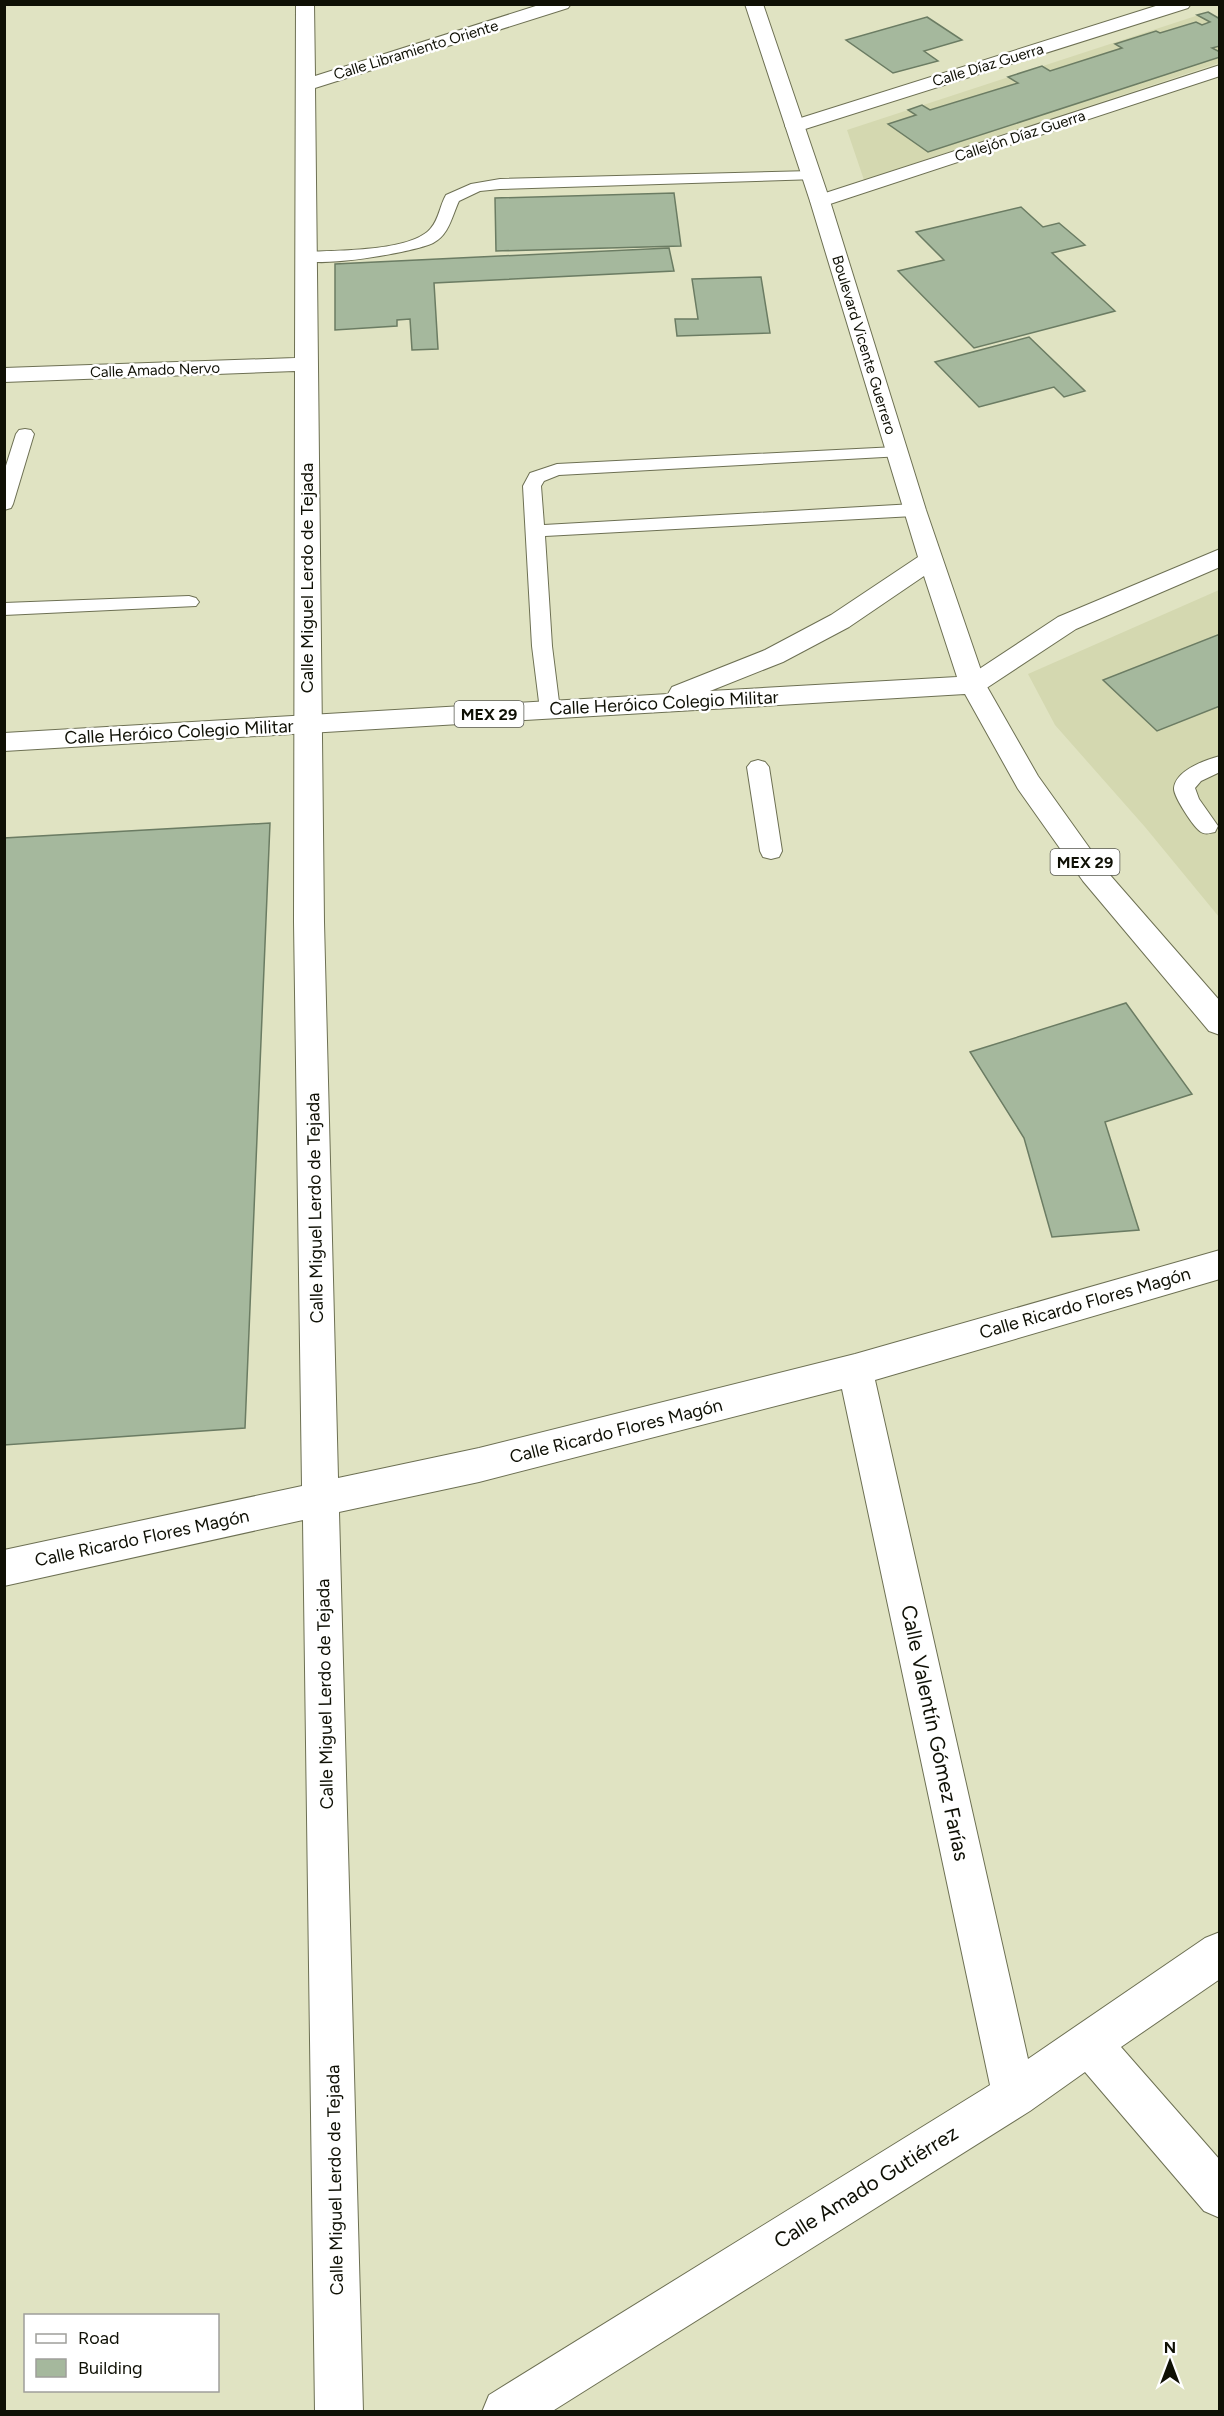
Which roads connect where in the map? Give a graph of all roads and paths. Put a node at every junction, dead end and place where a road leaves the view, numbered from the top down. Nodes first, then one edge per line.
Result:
1 (305, 4) edge
2 (562, 4) edge
3 (754, 4) edge
4 (1182, 4) edge
5 (1220, 70) edge
6 (305, 85) junction
7 (795, 126) junction
8 (812, 176) junction
9 (820, 201) junction
10 (306, 257) junction
11 (306, 364) junction
12 (4, 375) edge
13 (25, 434) dead end
14 (896, 452) junction
15 (4, 504) edge
16 (914, 510) junction
17 (535, 531) junction
18 (1220, 557) edge
19 (932, 559) junction
20 (189, 602) dead end
21 (4, 609) edge
22 (973, 685) junction
23 (655, 704) junction
24 (550, 710) junction
25 (307, 724) junction
26 (4, 742) edge
27 (1220, 763) edge
28 (758, 767) dead end
29 (1207, 826) dead end
30 (771, 851) dead end
31 (1216, 1012) edge
32 (1220, 1264) edge
33 (855, 1370) junction
34 (320, 1500) junction
35 (4, 1568) edge
36 (1220, 1953) edge
37 (1089, 2042) junction
38 (1014, 2095) junction
39 (1220, 2195) edge
40 (339, 2412) edge
41 (506, 2412) edge

1 - 6 street, Calle Miguel Lerdo de Tejada
2 - 6 street, Calle Libramiento Oriente
3 - 7 street, Boulevard Vicente Guerrero
4 - 7 street, Calle Díaz Guerra
5 - 9 street, Callejón Díaz Guerra
6 - 10 street, Calle Miguel Lerdo de Tejada
7 - 8 street, Boulevard Vicente Guerrero
8 - 9 street, Boulevard Vicente Guerrero
8 - 10 lane
9 - 14 street, Boulevard Vicente Guerrero
10 - 11 street, Calle Miguel Lerdo de Tejada
11 - 12 street, Calle Amado Nervo
11 - 25 street, Calle Miguel Lerdo de Tejada
13 - 15 lane
14 - 16 street, Boulevard Vicente Guerrero
14 - 17 lane
16 - 17 lane
16 - 19 street, Boulevard Vicente Guerrero
17 - 24 lane
18 - 22 street
19 - 22 street, Boulevard Vicente Guerrero
19 - 23 street
20 - 21 lane
22 - 23 street, Calle Heróico Colegio Militar / MEX 29
22 - 31 street, MEX 29
23 - 24 street, Calle Heróico Colegio Militar / MEX 29
24 - 25 street, Calle Heróico Colegio Militar / MEX 29
25 - 26 street, Calle Heróico Colegio Militar / MEX 29
25 - 34 street, Calle Miguel Lerdo de Tejada
27 - 29 lane
28 - 30 lane
32 - 33 street, Calle Ricardo Flores Magón
33 - 34 street, Calle Ricardo Flores Magón
33 - 38 street, Calle Valentín Gómez Farías
34 - 35 street, Calle Ricardo Flores Magón
34 - 40 street, Calle Miguel Lerdo de Tejada
36 - 37 street, Calle Amado Gutiérrez
37 - 38 street, Calle Amado Gutiérrez
37 - 39 street
38 - 41 street, Calle Amado Gutiérrez

